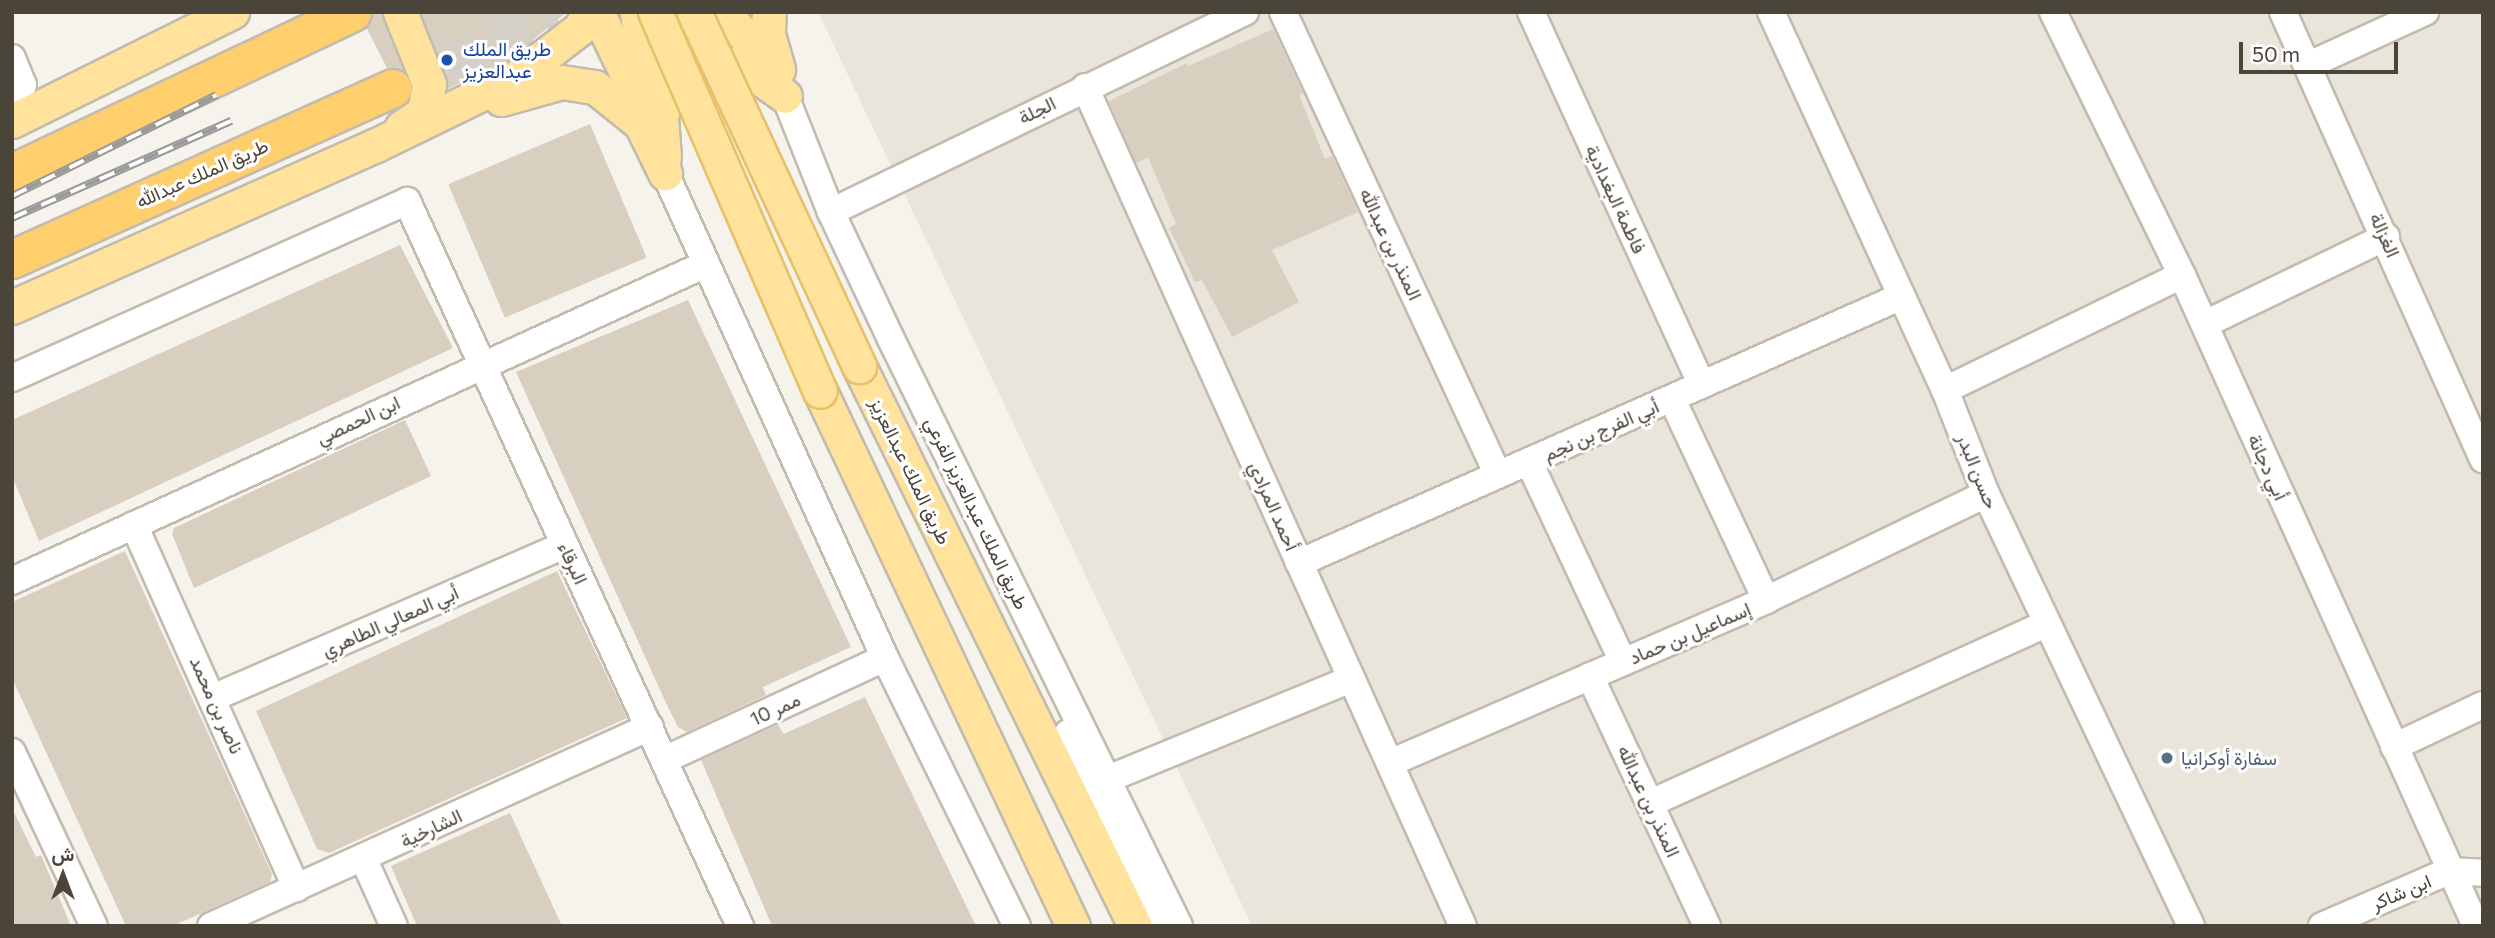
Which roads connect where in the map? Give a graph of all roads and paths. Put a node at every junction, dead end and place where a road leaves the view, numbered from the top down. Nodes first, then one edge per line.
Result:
1 (352, 12) edge
2 (400, 12) edge
3 (591, 12) edge
4 (597, 12) edge
5 (637, 12) edge
6 (655, 12) edge
7 (694, 12) edge
8 (722, 12) edge
9 (749, 12) edge
10 (769, 12) edge
11 (1245, 12) edge
12 (1283, 12) edge
13 (1531, 12) edge
14 (1771, 12) edge
15 (2053, 12) edge
16 (2283, 12) edge
17 (2425, 12) edge
18 (231, 13) edge
19 (12, 58) edge
20 (2309, 65) junction
21 (1085, 87) junction
22 (393, 88) tunnel mouth
23 (785, 96) junction
24 (12, 110) edge
25 (12, 121) edge
26 (648, 121) junction
27 (374, 146) junction
28 (12, 173) edge
29 (665, 173) junction
30 (831, 212) junction
31 (2386, 237) junction
32 (12, 259) edge
33 (706, 264) junction
34 (2182, 275) junction
35 (1902, 296) junction
36 (12, 307) edge
37 (2204, 324) junction
38 (481, 363) junction
39 (12, 378) edge
40 (1702, 385) junction
41 (1945, 390) junction
42 (1672, 398) junction
43 (2483, 459) edge
44 (1529, 462) junction
45 (1498, 475) junction
46 (1986, 494) junction
47 (134, 524) junction
48 (564, 545) junction
49 (1299, 563) junction
50 (13, 578) edge
51 (1766, 600) junction
52 (2046, 624) junction
53 (885, 658) junction
54 (1623, 662) junction
55 (1056, 673) junction
56 (1590, 676) junction
57 (1351, 679) junction
58 (215, 697) junction
59 (2483, 705) edge
60 (650, 727) junction
61 (2394, 747) junction
62 (12, 752) edge
63 (666, 759) junction
64 (1390, 763) junction
65 (1110, 778) junction
66 (1651, 803) junction
67 (364, 860) junction
68 (2449, 871) junction
69 (2483, 873) edge
70 (296, 888) junction
71 (218, 924) edge
72 (94, 926) edge
73 (394, 926) edge
74 (740, 926) edge
75 (1017, 926) edge
76 (1073, 926) edge
77 (1135, 926) edge
78 (1156, 926) edge
79 (1179, 926) edge
80 (1463, 926) edge
81 (1707, 926) edge
82 (2192, 926) edge
83 (2322, 926) edge
84 (2476, 926) edge

1 - 28 highway
2 - 27 main road
3 - 27 main road
4 - 26 main road
5 - 26 main road
6 - 76 main road, bridge
7 - 77 main road, طريق الملك عبدالعزيز, bridge
8 - 23 main road
9 - 23 main road
10 - 23 main road
11 - 21 street, الجلة
12 - 45 street, المنذر بن عبدالله
13 - 40 street, فاطمة البغدادية
14 - 35 street, حسن البدر
15 - 34 street, أبي دجانة
16 - 20 street, الغزالة
17 - 20 street
18 - 25 main road
19 - 24 street
20 - 31 street, الغزالة
21 - 30 street, الجلة
21 - 49 street, أحمد المرادي
22 - 32 highway, طريق الملك عبدالله
23 - 29 main road
23 - 30 street, طريق الملك عبدالعزيز الفرعي
26 - 29 main road
27 - 29 main road
27 - 36 main road
29 - 33 street
30 - 55 street, طريق الملك عبدالعزيز الفرعي
31 - 37 street
31 - 43 street, الغزالة
33 - 38 street, ابن الحمصي
33 - 53 street
34 - 37 street, أبي دجانة
34 - 41 street
35 - 40 street, أبي الفرج بن نجم
35 - 41 street, حسن البدر
37 - 61 street, أبي دجانة
38 - 39 street, البرقاء
38 - 47 street, ابن الحمصي
38 - 48 street, البرقاء
40 - 42 street, أبي الفرج بن نجم
41 - 46 street, حسن البدر
42 - 44 street, أبي الفرج بن نجم
42 - 51 street
44 - 45 street, أبي الفرج بن نجم
44 - 54 street
45 - 49 street, أبي الفرج بن نجم
46 - 51 street, إسماعيل بن حماد
46 - 52 street, حسن البدر
47 - 50 street, ابن الحمصي
47 - 58 street, ناصر بن محمد
48 - 58 street, أبي المعالي الطاهري
48 - 60 street, البرقاء
49 - 57 street, أحمد المرادي
51 - 54 street, إسماعيل بن حماد
52 - 66 street
52 - 82 street, حسن البدر
53 - 63 street, ممر 10
53 - 75 street
54 - 56 street, إسماعيل بن حماد
55 - 65 street, طريق الملك عبدالعزيز الفرعي
55 - 78 street
56 - 64 street, إسماعيل بن حماد
56 - 66 street, المنذر بن عبدالله
57 - 64 street, أحمد المرادي
57 - 65 street
58 - 70 street, ناصر بن محمد
59 - 61 street
60 - 63 street, البرقاء
60 - 67 street, الشارخية
61 - 68 street, أبي دجانة
62 - 72 street
63 - 74 street, البرقاء
64 - 80 street, أحمد المرادي
65 - 79 street, طريق الملك عبدالعزيز الفرعي
66 - 81 street, المنذر بن عبدالله
67 - 70 street, الشارخية
67 - 73 street
68 - 69 street, ابن شاكر
68 - 83 street, ابن شاكر
68 - 84 street, أبي دجانة
70 - 71 street, الشارخية

